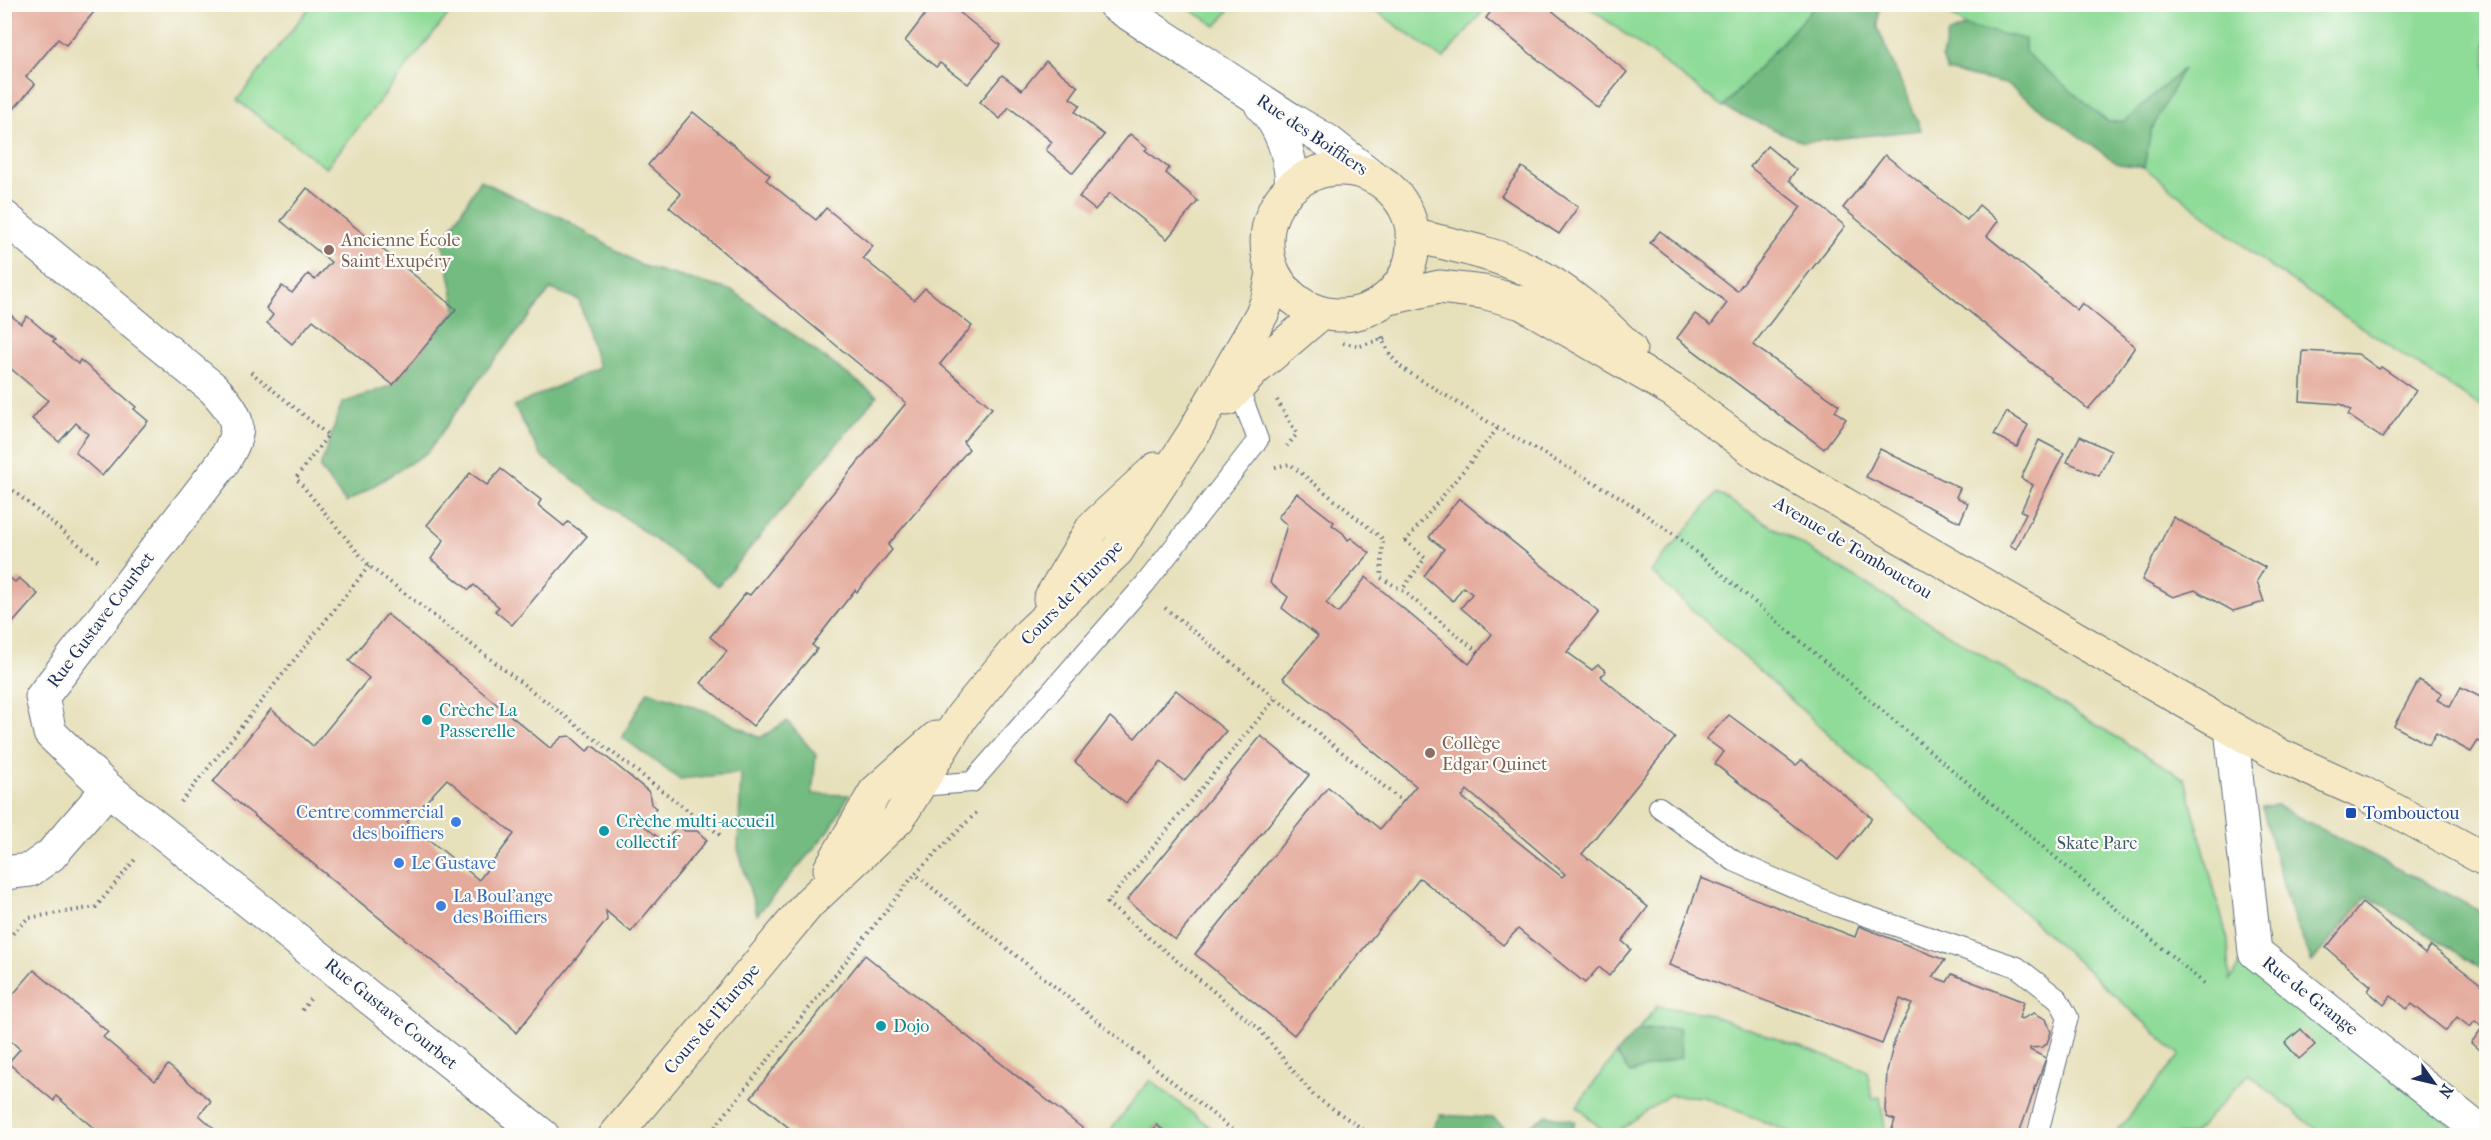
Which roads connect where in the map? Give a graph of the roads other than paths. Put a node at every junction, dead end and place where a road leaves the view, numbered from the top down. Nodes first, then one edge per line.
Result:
1 (1114, 4) edge
2 (1250, 93) junction
3 (1373, 177) junction
4 (1292, 187) junction
5 (4, 217) edge
6 (1412, 235) junction
7 (1273, 273) junction
8 (1378, 304) junction
9 (1321, 313) junction
10 (1238, 387) junction
11 (1672, 390) junction
12 (1193, 434) junction
13 (962, 716) junction
14 (2231, 728) junction
15 (919, 786) junction
16 (108, 789) junction
17 (1659, 807) dead end
18 (2487, 860) edge
19 (4, 873) edge
20 (809, 903) junction
21 (543, 1136) edge
22 (615, 1136) edge
23 (2037, 1136) edge
24 (2486, 1136) edge

1 - 2 street, Rue des Boiffiers
2 - 3 street, Rue des Boiffiers
2 - 4 street, Rue des Boiffiers
3 - 4 street
3 - 6 street
4 - 7 street
5 - 16 street, Rue Gustave Courbet
6 - 8 street
6 - 11 street, Avenue de Tombouctou
7 - 9 street
7 - 12 street, Cours de l'Europe
8 - 9 street
8 - 11 street, Avenue de Tombouctou
9 - 10 street, Cours de l'Europe
10 - 12 street, Cours de l'Europe
10 - 15 lane
11 - 14 street, Avenue de Tombouctou
12 - 13 street, Cours de l'Europe
13 - 15 street, Cours de l'Europe
13 - 20 street, Cours de l'Europe
14 - 18 street, Avenue de Tombouctou
14 - 24 street, Rue de Grange
15 - 20 street, Cours de l'Europe
16 - 19 street
16 - 21 street, Rue Gustave Courbet
17 - 23 lane
20 - 22 street, Cours de l'Europe

